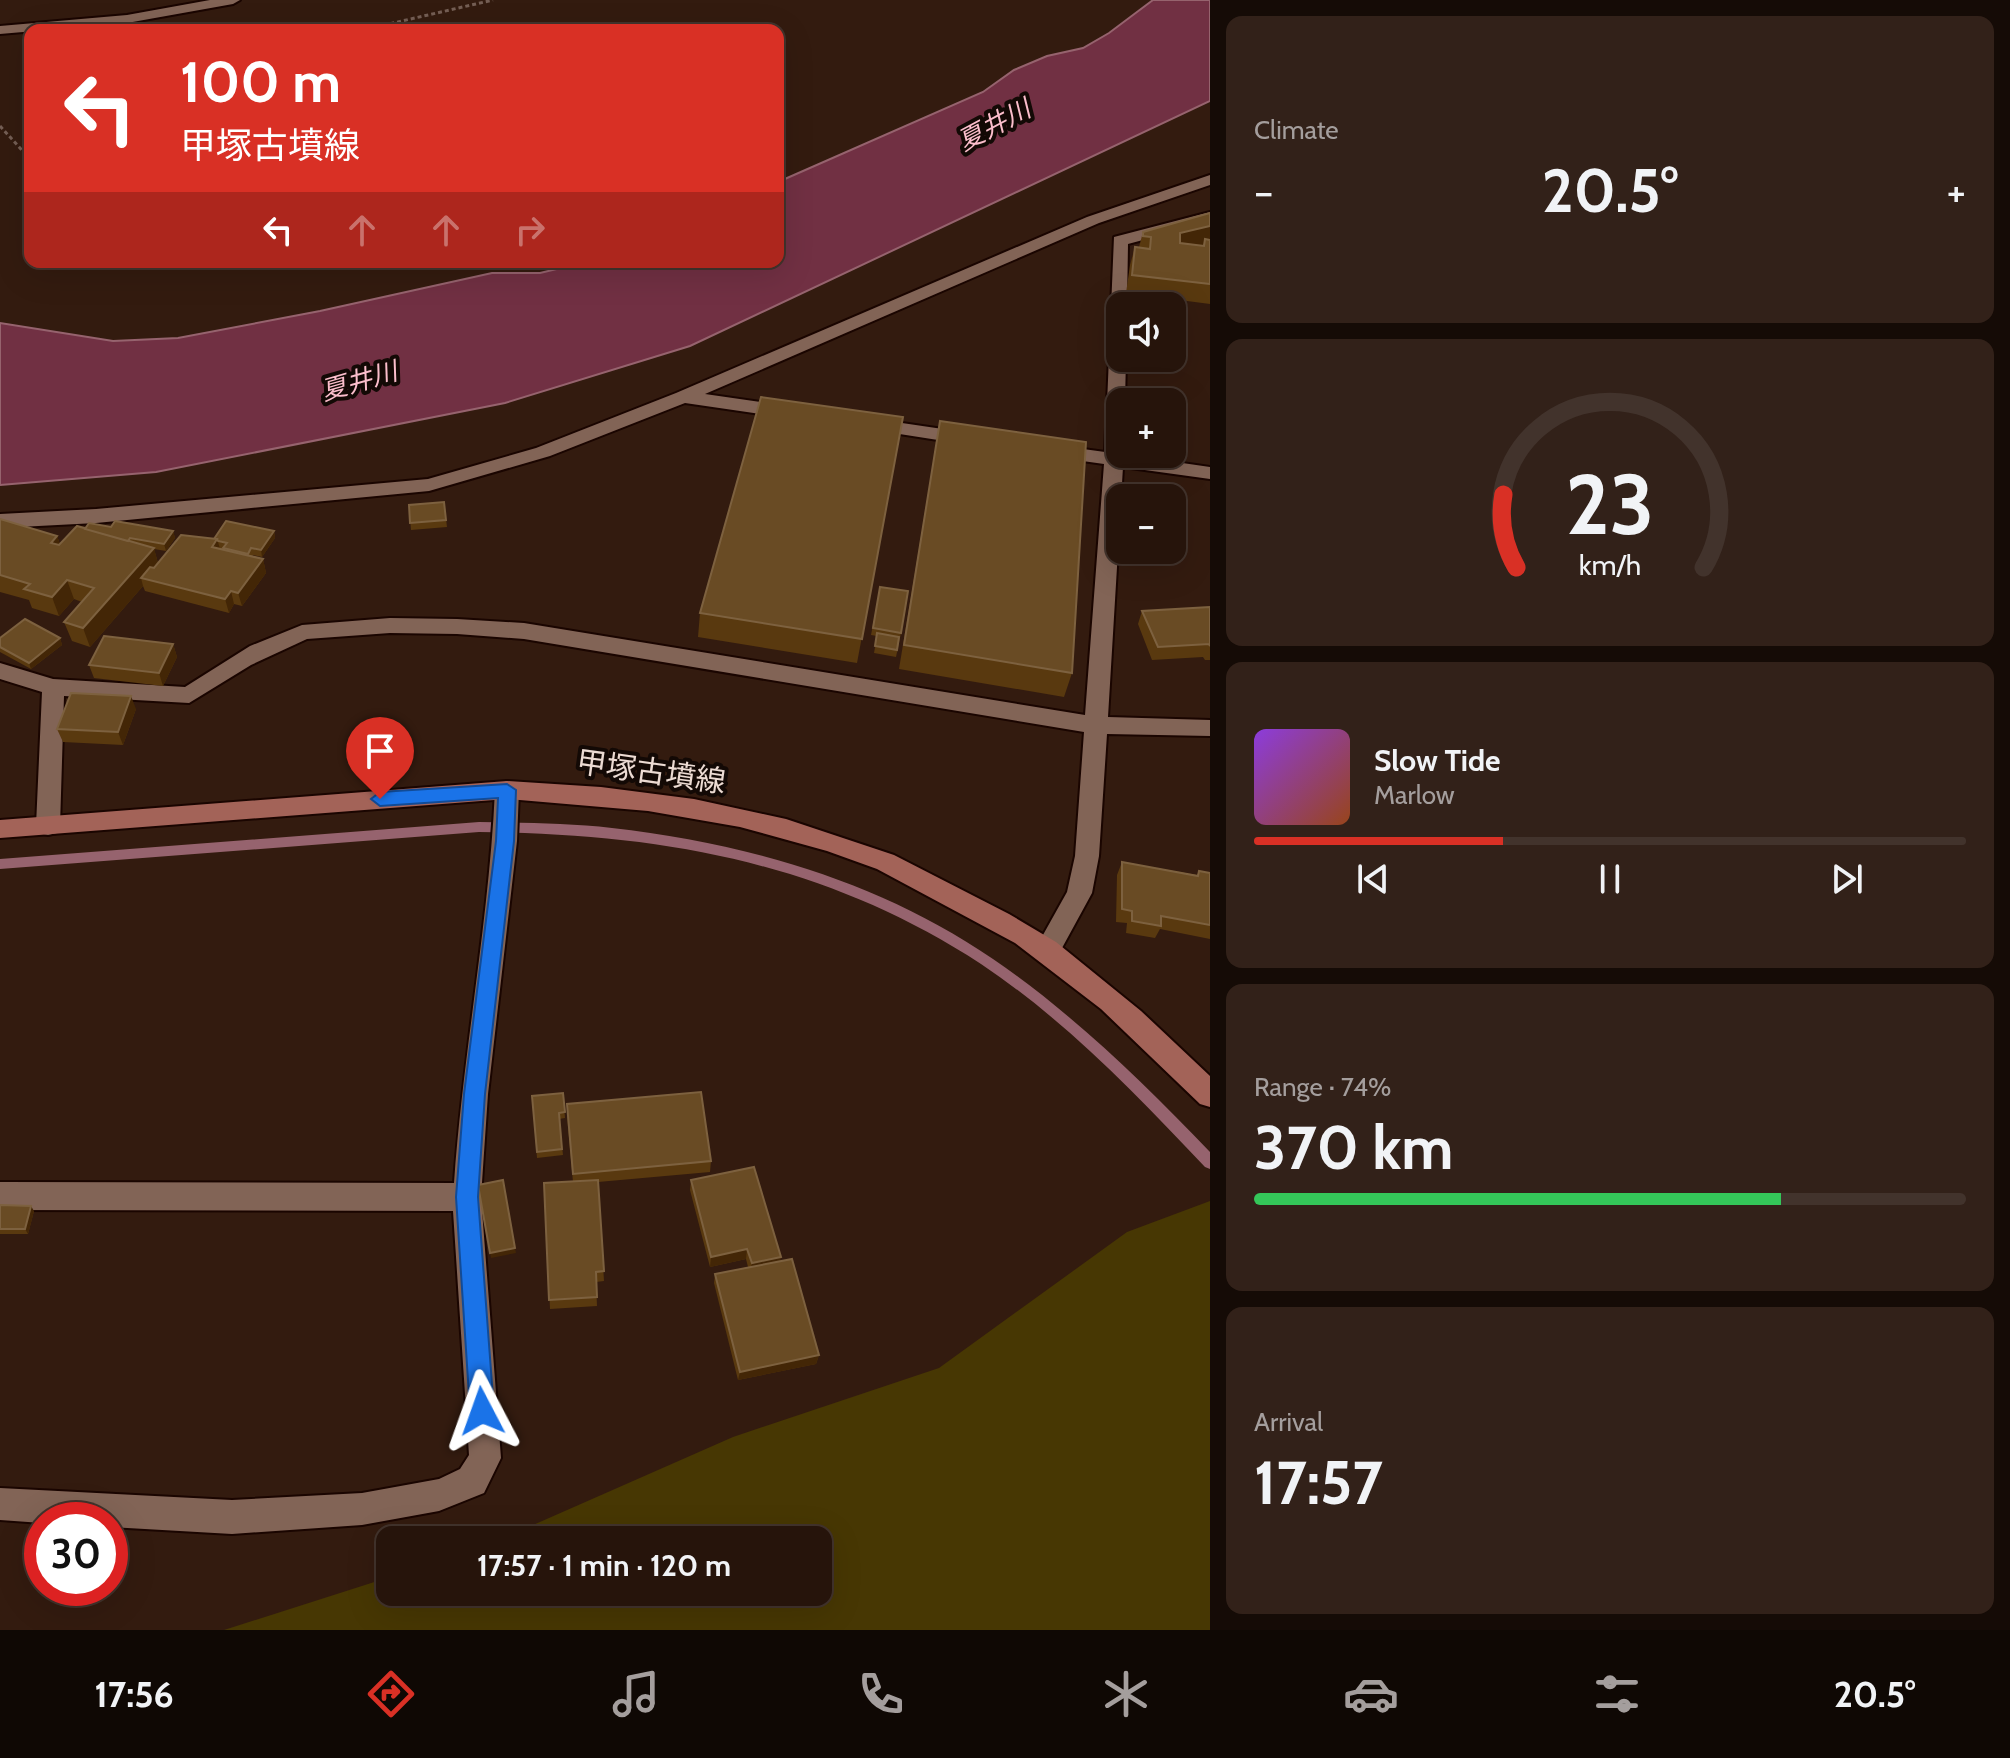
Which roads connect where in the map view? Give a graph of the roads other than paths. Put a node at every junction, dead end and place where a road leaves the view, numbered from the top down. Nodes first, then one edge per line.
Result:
1 (233, 0) edge
2 (69, 24) edge
3 (24, 28) edge
4 (0, 30) edge
5 (1210, 180) edge
6 (1210, 197) edge
7 (1210, 217) edge
8 (1061, 234) junction
9 (1114, 238) junction
10 (1114, 388) edge
11 (683, 397) junction
12 (809, 415) edge
13 (856, 422) edge
14 (982, 441) edge
15 (1030, 447) edge
16 (1106, 459) edge
17 (1113, 468) edge
18 (1173, 468) edge
19 (1210, 473) edge
20 (0, 521) edge
21 (0, 671) edge
22 (53, 687) junction
23 (1095, 725) junction
24 (1210, 728) edge
25 (506, 814) junction
26 (48, 826) junction
27 (0, 829) edge
28 (1047, 951) junction
29 (1210, 1095) edge
30 (0, 1196) edge
31 (467, 1197) junction
32 (0, 1504) edge

1 - 2 street
3 - 4 street
5 - 8 street
6 - 9 street
7 - 9 street
8 - 9 street
8 - 11 street
9 - 10 street
11 - 12 street
11 - 20 street
13 - 14 street
15 - 16 street
17 - 23 street
18 - 19 street
21 - 22 street
22 - 23 street
22 - 26 street
23 - 24 street
23 - 28 street
25 - 26 main road, 甲塚古墳線
25 - 28 main road, 甲塚古墳線
25 - 31 street
26 - 27 main road, 甲塚古墳線
28 - 29 main road, 甲塚古墳線
30 - 31 street
31 - 32 street

